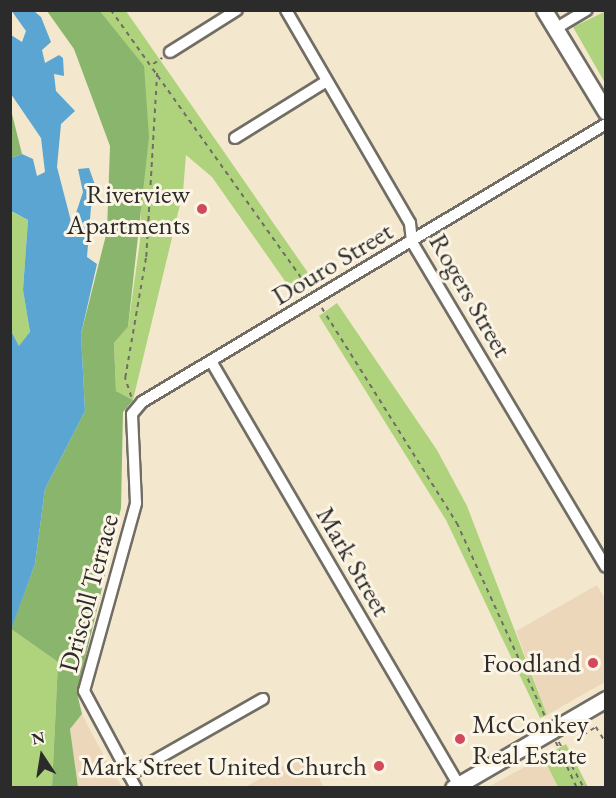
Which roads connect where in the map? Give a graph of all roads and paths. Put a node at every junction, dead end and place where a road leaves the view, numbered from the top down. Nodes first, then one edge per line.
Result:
1 (111, 10) edge
2 (237, 10) edge
3 (286, 10) edge
4 (544, 10) edge
5 (586, 10) edge
6 (555, 29) junction
7 (170, 52) dead end
8 (157, 69) junction
9 (327, 81) junction
10 (606, 112) edge
11 (606, 124) edge
12 (235, 138) dead end
13 (412, 242) junction
14 (316, 299) junction
15 (211, 361) junction
16 (142, 402) junction
17 (606, 567) edge
18 (263, 699) dead end
19 (606, 699) edge
20 (580, 730) dead end
21 (555, 736) junction
22 (606, 743) edge
23 (129, 775) junction
24 (455, 786) edge
25 (136, 788) edge
26 (577, 788) edge
27 (584, 788) edge

1 - 8 path
2 - 7 street
3 - 9 street, Rogers Street
4 - 6 main road
5 - 6 street
6 - 10 main road
8 - 14 path
8 - 16 path
9 - 12 street
9 - 13 street, Rogers Street
11 - 13 street, Douro Street
13 - 14 street, Douro Street
13 - 17 street, Rogers Street
14 - 15 street, Douro Street
14 - 21 path
15 - 16 street, Douro Street
15 - 24 street, Mark Street
16 - 23 street, Driscoll Terrace
18 - 23 street
19 - 21 main road
20 - 22 path
21 - 24 main road
21 - 26 path
21 - 27 path
23 - 25 street, Driscoll Terrace

